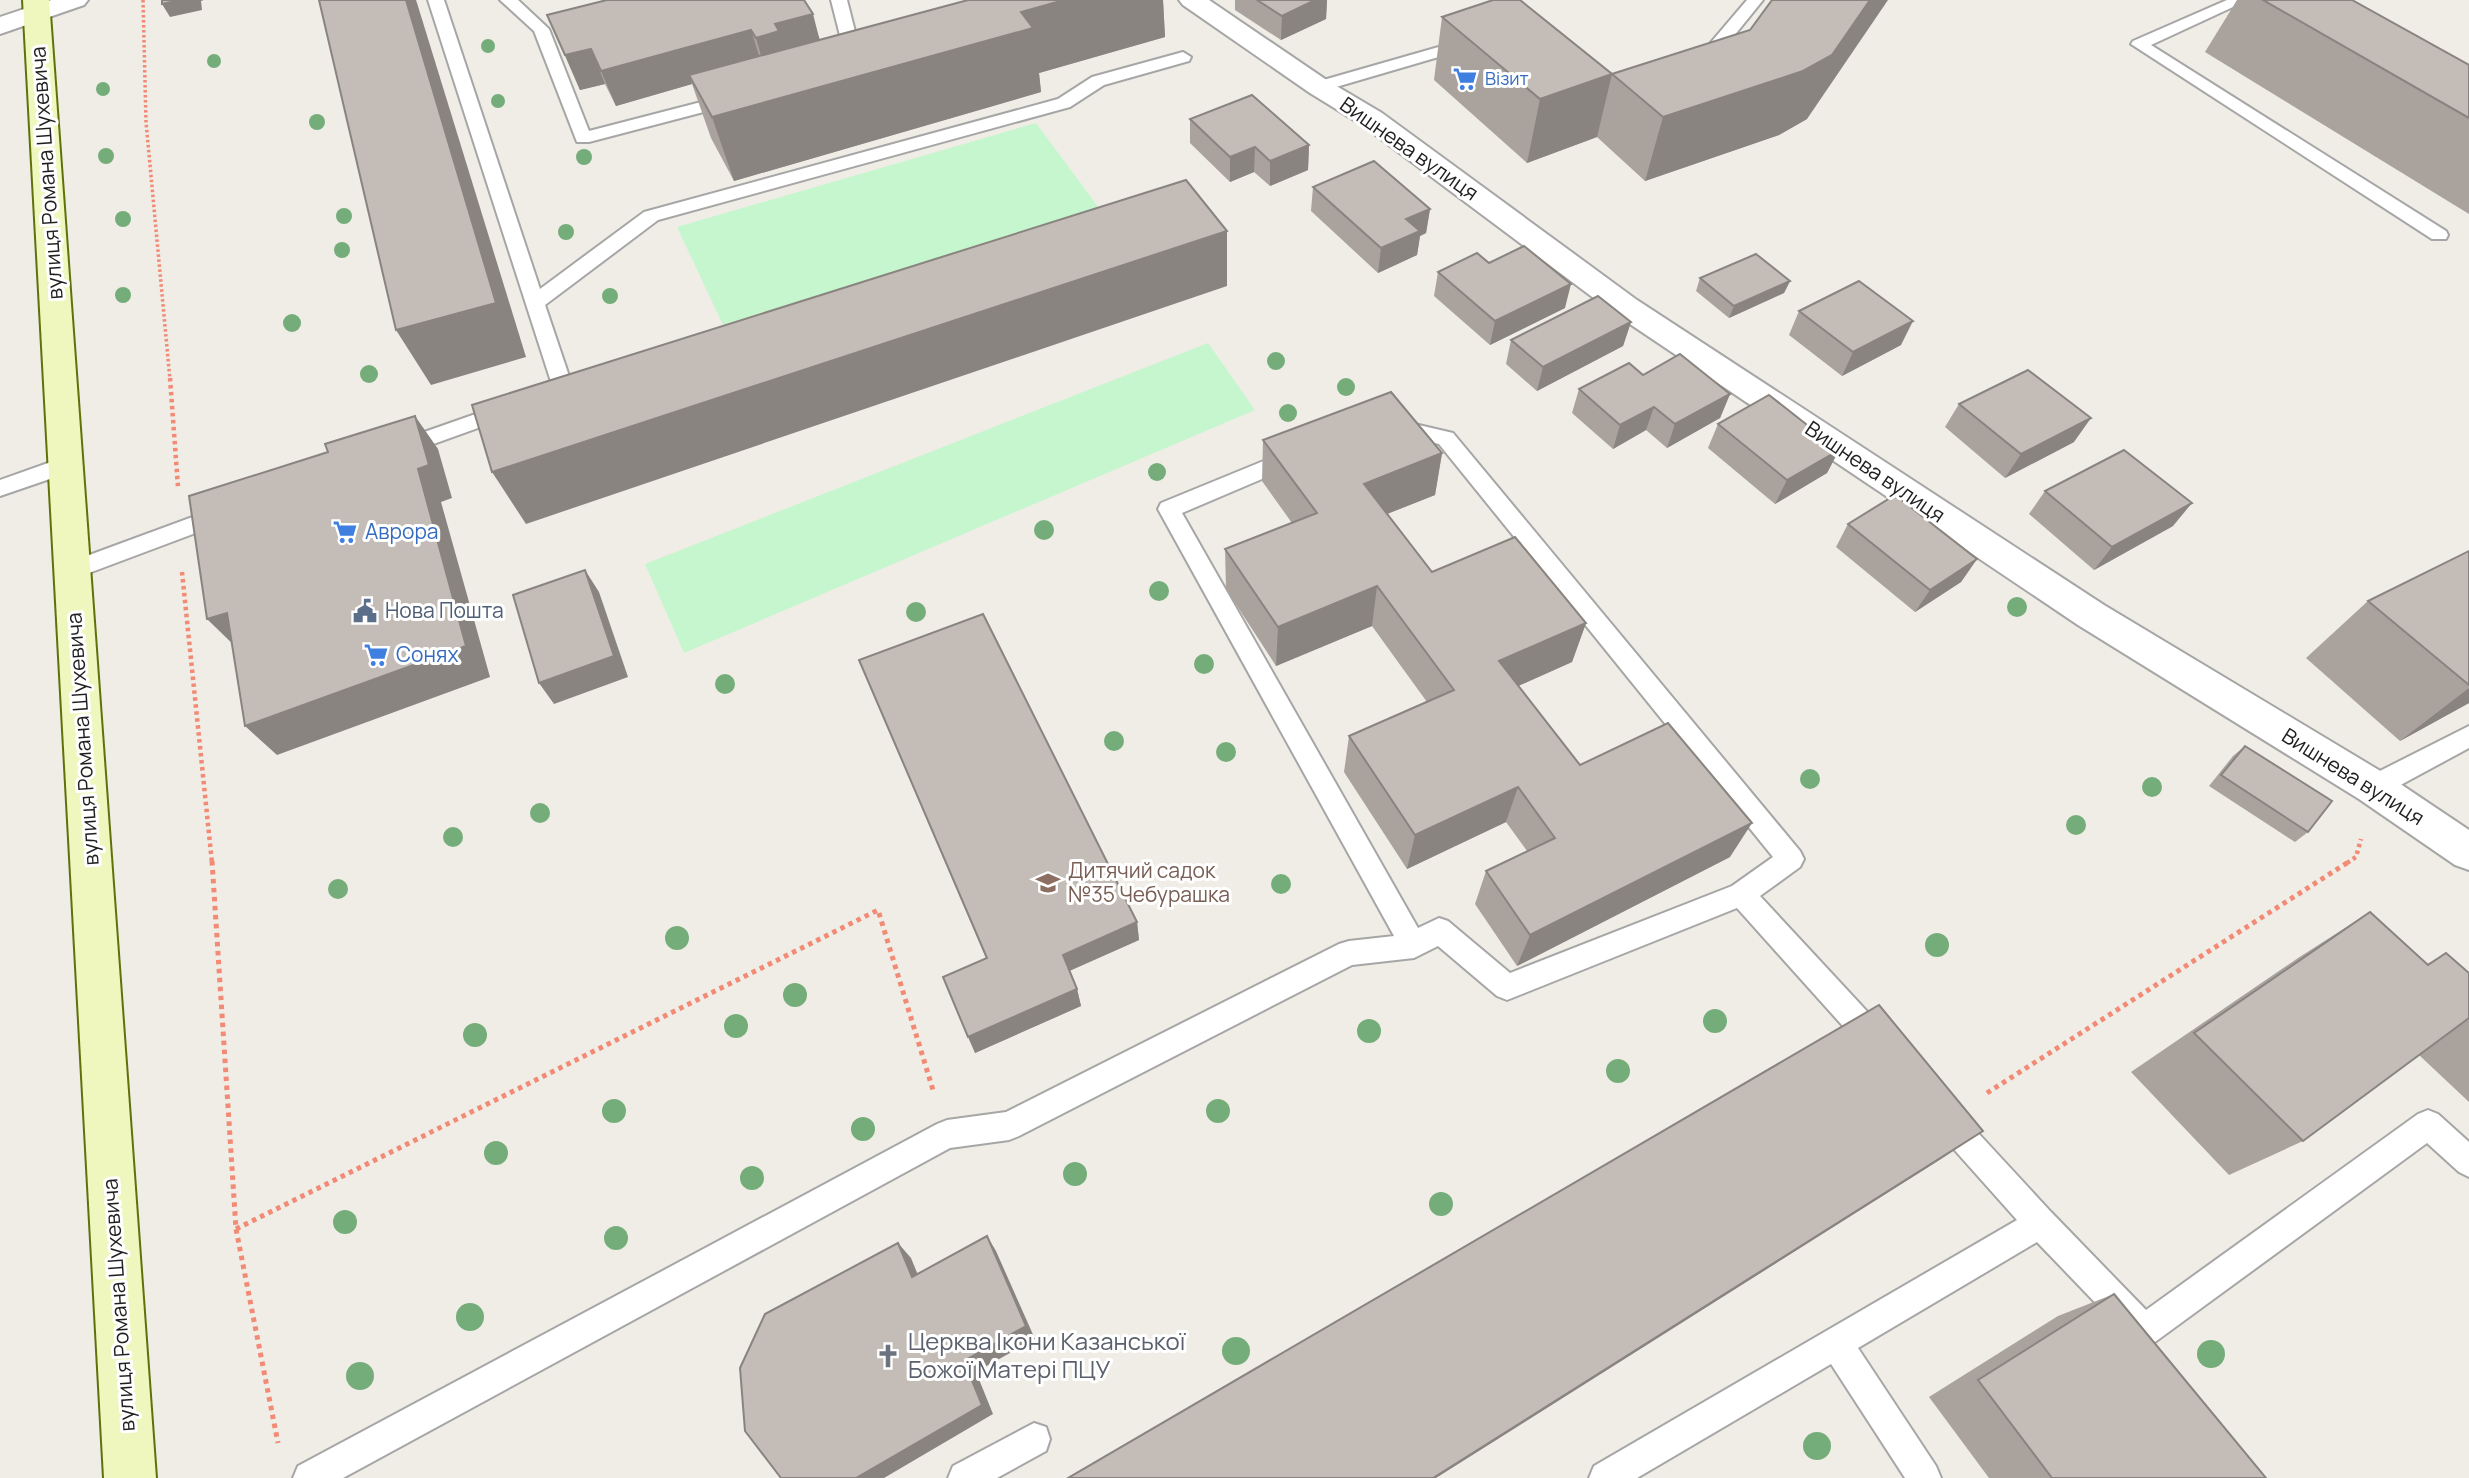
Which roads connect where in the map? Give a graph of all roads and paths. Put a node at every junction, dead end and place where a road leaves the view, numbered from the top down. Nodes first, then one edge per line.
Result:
1 (75, 0) edge
2 (143, 0) edge
3 (436, 0) edge
4 (508, 0) edge
5 (839, 0) edge
6 (1192, 0) edge
7 (1755, 0) edge
8 (2244, 2) edge
9 (36, 7) edge
10 (0, 26) edge
11 (1492, 37) edge
12 (1184, 57) dead end
13 (842, 70) edge
14 (1690, 79) edge
15 (1319, 87) junction
16 (752, 94) edge
17 (2439, 235) dead end
18 (536, 302) junction
19 (385, 453) edge
20 (65, 465) junction
21 (0, 488) edge
22 (244, 506) edge
23 (180, 530) junction
24 (73, 570) junction
25 (2469, 736) edge
26 (2373, 788) junction
27 (2469, 852) edge
28 (1741, 894) junction
29 (1415, 946) junction
30 (1900, 1069) edge
31 (1937, 1109) joint
32 (947, 1134) junction
33 (2469, 1162) edge
34 (2040, 1223) junction
35 (236, 1229) junction
36 (1836, 1343) junction
37 (1034, 1439) dead end
38 (279, 1452) dead end
39 (130, 1478) edge
40 (310, 1478) edge
41 (965, 1478) edge
42 (1606, 1478) edge
43 (1924, 1478) edge

1 - 9 street
2 - 23 path
3 - 18 lane
4 - 16 lane
5 - 13 lane
6 - 15 street, Вишнева вулиця
7 - 14 lane
8 - 17 lane
9 - 10 street
9 - 20 main road, вулиця Романа Шухевича
11 - 15 lane
12 - 18 lane
15 - 26 street, Вишнева вулиця
18 - 19 lane
20 - 21 lane
20 - 24 main road, вулиця Романа Шухевича
22 - 23 lane
23 - 24 lane
23 - 35 path
24 - 39 main road, вулиця Романа Шухевича
25 - 26 lane
26 - 27 street, Вишнева вулиця
26 - 31 path
28 - 29 lane
28 - 29 lane
28 - 30 lane
29 - 32 lane
31 - 34 lane
32 - 35 path
32 - 40 lane
33 - 34 lane
34 - 36 lane
35 - 38 path
36 - 42 lane
36 - 43 lane
37 - 41 lane

